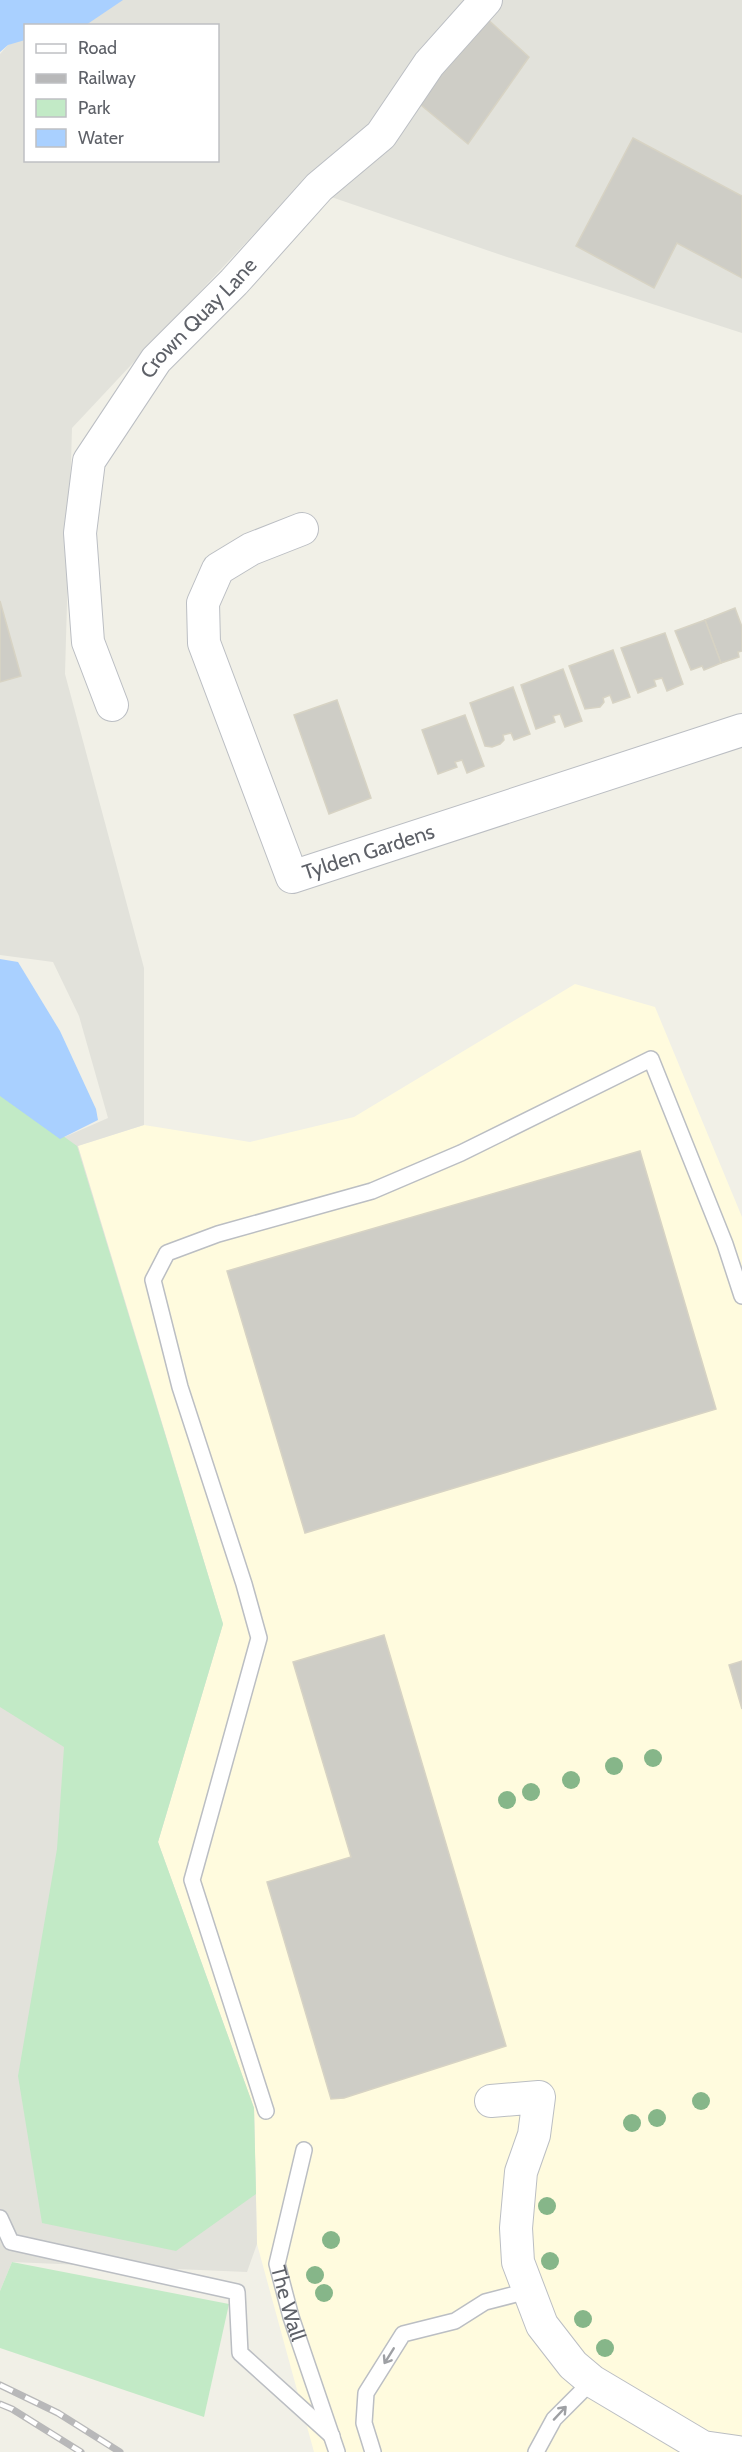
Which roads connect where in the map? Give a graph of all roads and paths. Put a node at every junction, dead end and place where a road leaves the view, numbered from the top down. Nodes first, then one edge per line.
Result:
1 (486, 0) edge
2 (302, 529) dead end
3 (112, 705) dead end
4 (742, 730) edge
5 (742, 1296) edge
6 (491, 2101) dead end
7 (266, 2111) dead end
8 (304, 2150) dead end
9 (0, 2218) edge
10 (528, 2291) junction
11 (592, 2381) junction
12 (332, 2436) junction
13 (702, 2450) edge
14 (337, 2452) edge
15 (373, 2452) edge
16 (536, 2452) edge
17 (738, 2452) edge

1 - 3 street, Crown Quay Lane
2 - 4 street, Tylden Gardens
5 - 7 lane
6 - 10 street
8 - 12 lane, The Wall
9 - 12 lane
10 - 11 street
10 -> 15 lane
11 - 13 street
16 -> 11 lane
12 - 14 lane, The Wall
13 - 17 street

